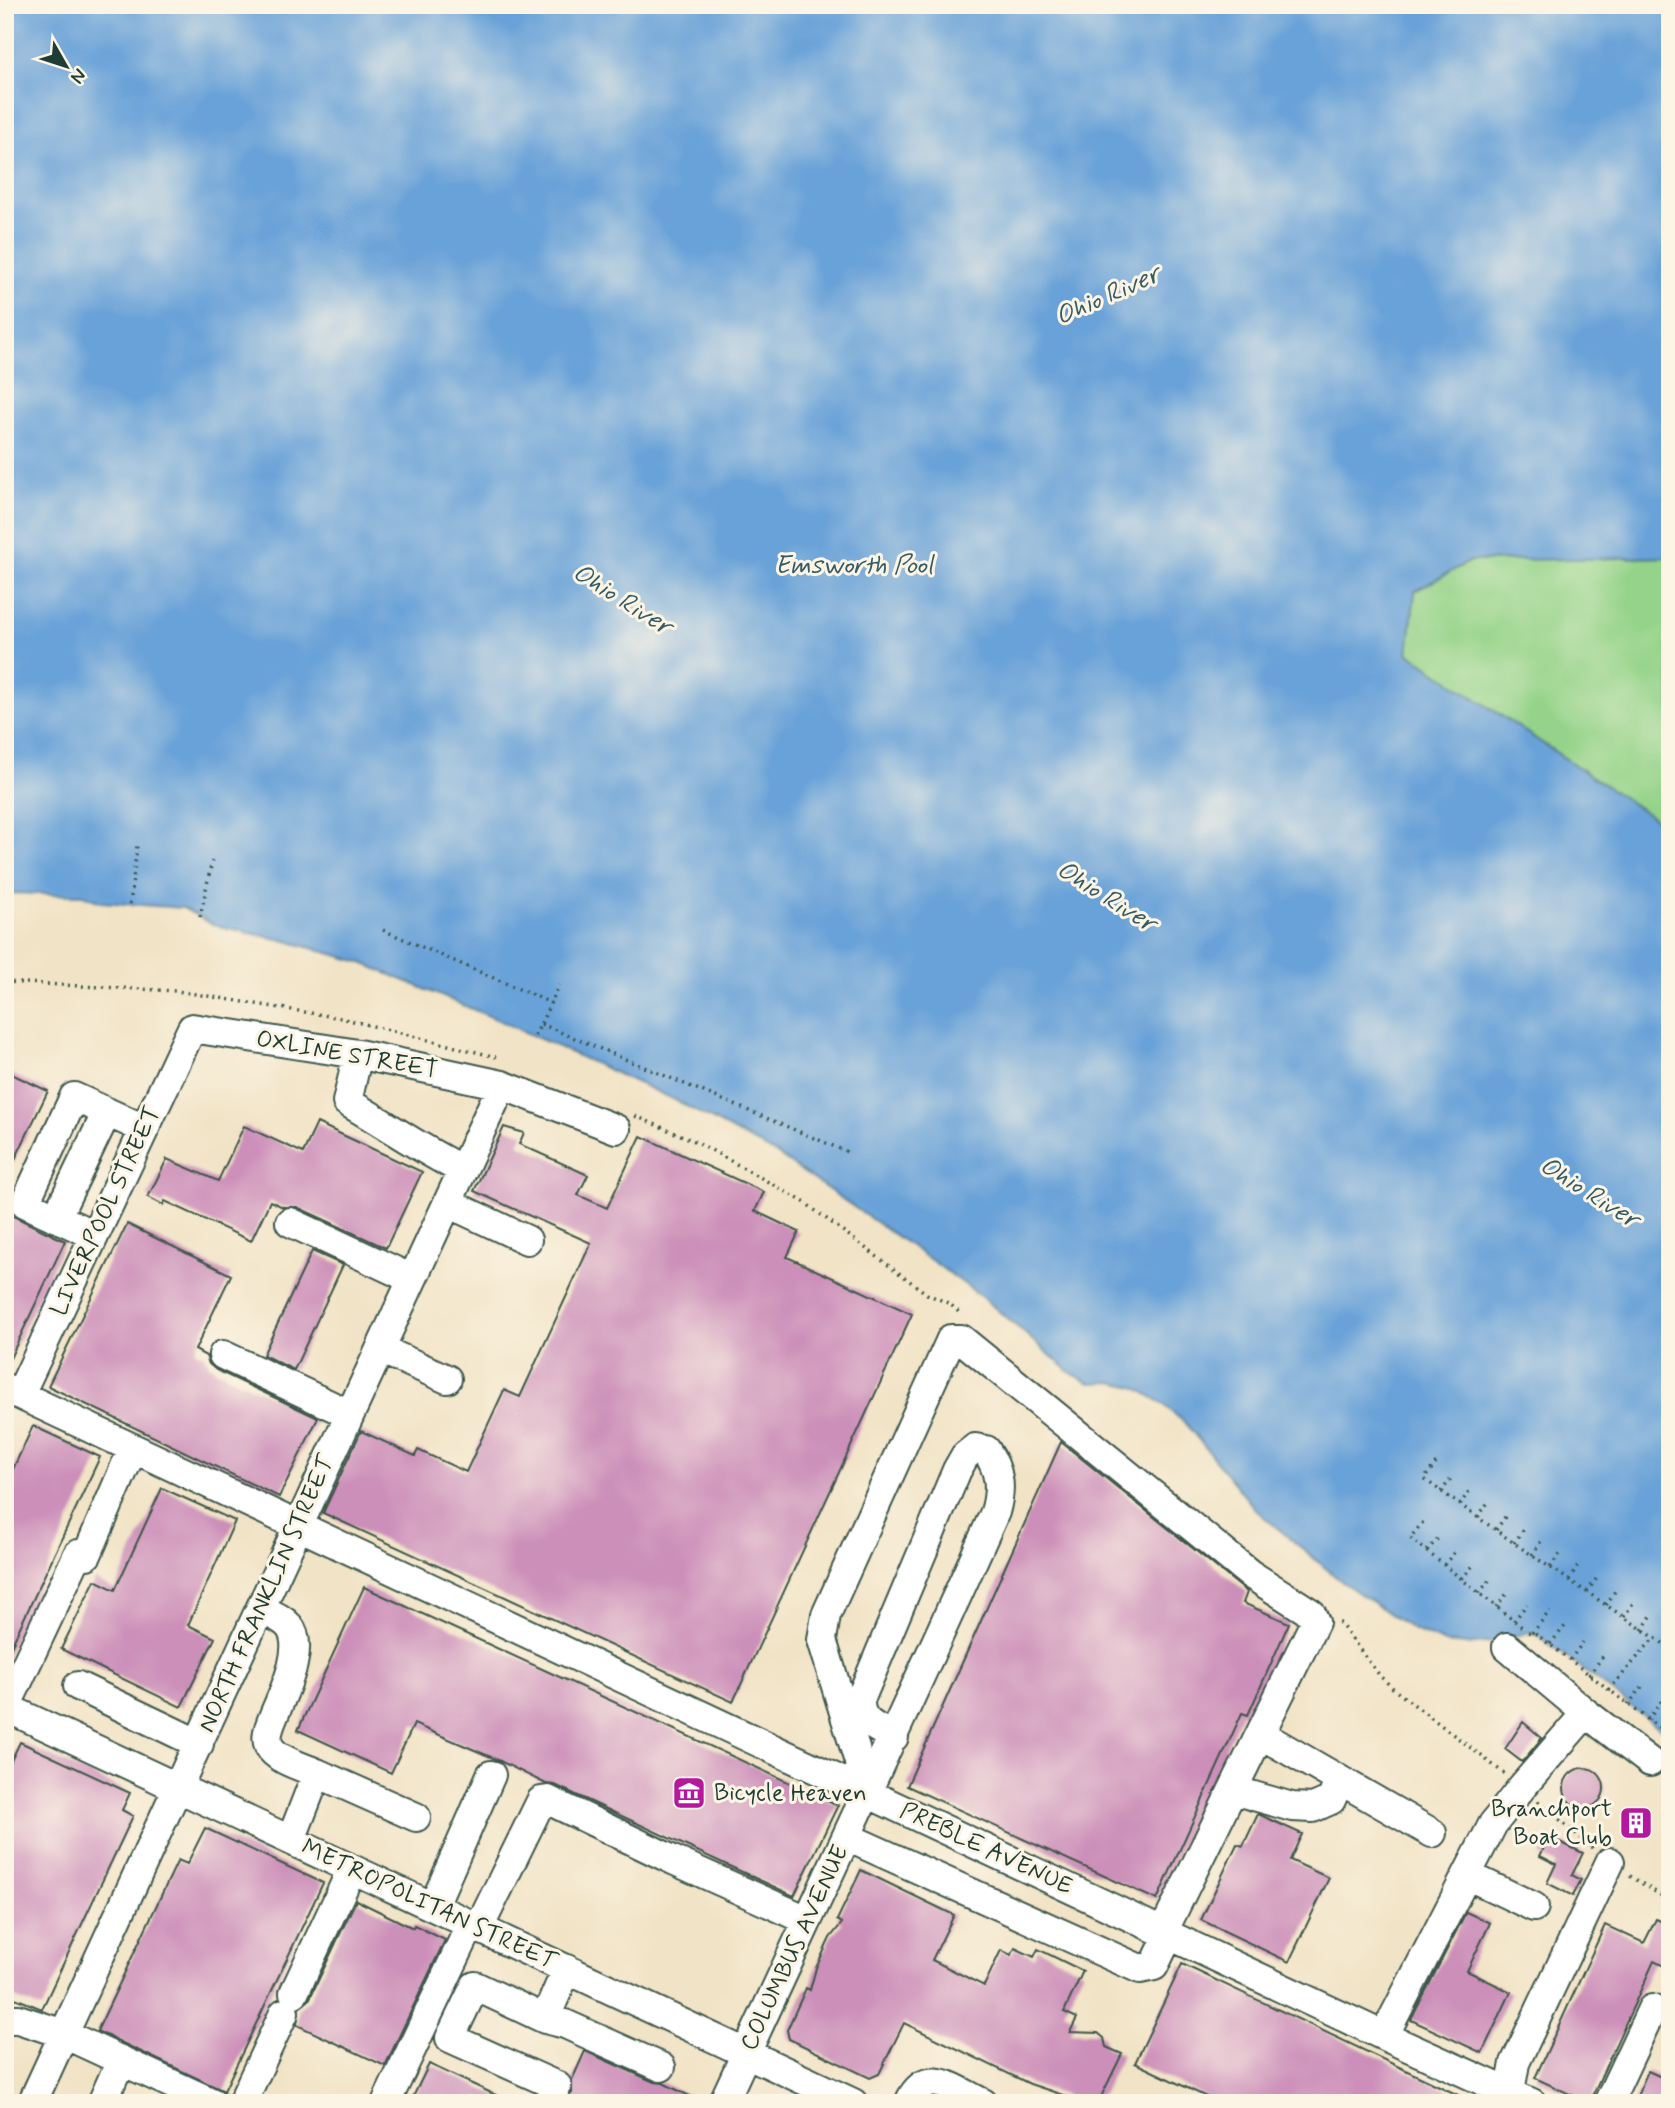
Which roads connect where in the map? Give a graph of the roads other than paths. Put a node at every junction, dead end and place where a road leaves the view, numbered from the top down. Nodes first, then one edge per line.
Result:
1 (192, 1028) joint
2 (358, 1054) junction
3 (501, 1072) junction
4 (144, 1129) junction
5 (616, 1129) dead end
6 (463, 1170) junction
7 (448, 1203) junction
8 (290, 1222) dead end
9 (94, 1235) junction
10 (527, 1240) dead end
11 (412, 1279) junction
12 (380, 1349) junction
13 (223, 1355) dead end
14 (447, 1379) dead end
15 (12, 1391) edge
16 (349, 1414) junction
17 (134, 1448) junction
18 (300, 1526) junction
19 (261, 1609) junction
20 (1511, 1634) road end
21 (78, 1686) dead end
22 (6, 1707) edge
23 (1586, 1713) junction
24 (1261, 1734) junction
25 (894, 1737) junction
26 (199, 1744) junction
27 (1650, 1762) dead end
28 (317, 1773) junction
29 (491, 1775) dead end
30 (1340, 1780) junction
31 (179, 1788) junction
32 (1233, 1790) junction
33 (862, 1791) junction
34 (416, 1817) dead end
35 (1432, 1833) dead end
36 (847, 1837) junction
37 (291, 1840) junction
38 (1610, 1862) dead end
39 (352, 1869) junction
40 (1467, 1875) junction
41 (433, 1907) junction
42 (1534, 1907) dead end
43 (807, 1920) junction
44 (475, 1926) junction
45 (1166, 1933) junction
46 (567, 1969) junction
47 (1652, 2009) dead end
48 (5, 2019) edge
49 (544, 2019) junction
50 (1376, 2032) junction
51 (64, 2035) junction
52 (746, 2053) junction
53 (121, 2060) junction
54 (661, 2067) dead end
55 (557, 2086) dead end
56 (1516, 2099) edge
57 (32, 2103) edge
58 (102, 2103) edge
59 (213, 2103) edge
60 (242, 2103) edge
61 (386, 2103) edge
62 (723, 2103) edge
63 (853, 2103) edge
64 (909, 2103) edge
65 (983, 2103) edge
66 (1608, 2103) edge

1 - 2 street, OXLINE STREET
1 - 4 street, LIVERPOOL STREET
2 - 3 street, OXLINE STREET
2 - 6 street
3 - 5 street, OXLINE STREET
3 - 6 street, NORTH FRANKLIN STREET
4 - 9 street, LIVERPOOL STREET
4 - 9 street
6 - 7 street, NORTH FRANKLIN STREET
7 - 10 street
7 - 11 street, NORTH FRANKLIN STREET
8 - 11 street
9 - 15 street, LIVERPOOL STREET
11 - 12 street, NORTH FRANKLIN STREET
12 - 14 street
12 - 16 street, NORTH FRANKLIN STREET
13 - 16 street
15 - 17 street, PREBLE AVENUE
16 - 18 street, NORTH FRANKLIN STREET
17 - 18 street, PREBLE AVENUE
17 - 22 street
18 - 19 street, NORTH FRANKLIN STREET
18 - 33 street, PREBLE AVENUE
19 - 26 street, NORTH FRANKLIN STREET
19 - 28 street
20 - 23 street
21 - 26 street
22 - 31 street, METROPOLITAN STREET
23 - 27 street
23 - 40 street
24 - 30 street
24 - 32 street
24 - 33 street
25 - 25 street, COLUMBUS AVENUE
25 - 33 street, COLUMBUS AVENUE
26 - 31 street, NORTH FRANKLIN STREET
28 - 34 street
28 - 37 street
29 - 41 street
30 - 32 street
30 - 35 street
31 - 37 street, METROPOLITAN STREET
31 - 51 street, NORTH FRANKLIN STREET
32 - 45 street
33 - 36 street, COLUMBUS AVENUE
33 - 45 street, PREBLE AVENUE
36 - 43 street, COLUMBUS AVENUE
36 - 45 street
37 - 39 street, METROPOLITAN STREET
38 - 56 street
39 - 41 street, METROPOLITAN STREET
39 - 60 street
40 - 42 street
40 - 50 street
41 - 44 street, METROPOLITAN STREET
43 - 44 street
43 - 52 street, COLUMBUS AVENUE
44 - 46 street, METROPOLITAN STREET
44 - 61 street
45 - 50 street, PREBLE AVENUE
46 - 49 street
46 - 52 street, METROPOLITAN STREET
47 - 66 street
48 - 51 street
49 - 54 street
49 - 55 street
50 - 56 street, PREBLE AVENUE
51 - 53 street
51 - 57 street, NORTH FRANKLIN STREET
52 - 62 street, COLUMBUS AVENUE
52 - 63 street, METROPOLITAN STREET
53 - 58 street
53 - 59 street
64 - 65 street

